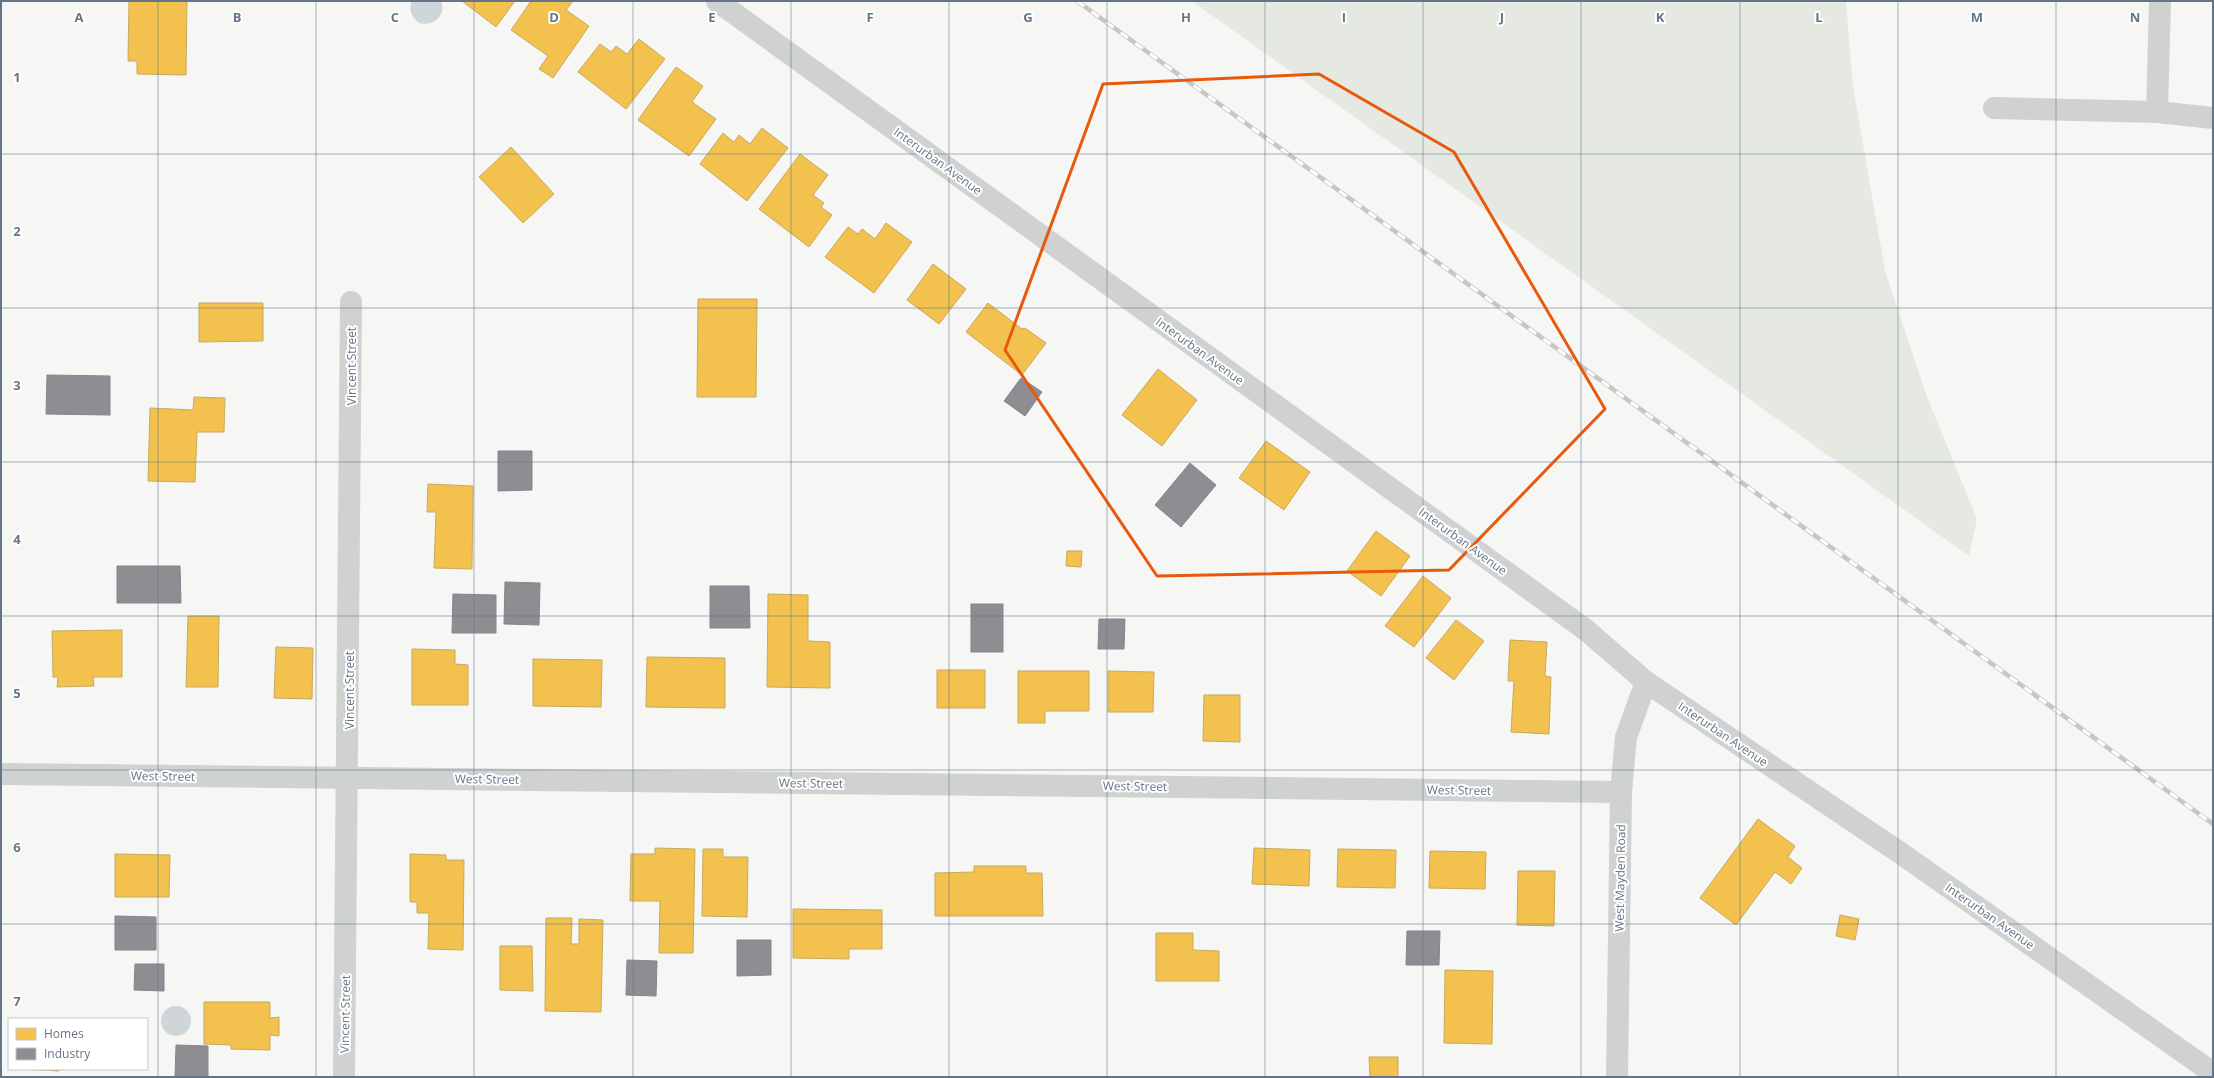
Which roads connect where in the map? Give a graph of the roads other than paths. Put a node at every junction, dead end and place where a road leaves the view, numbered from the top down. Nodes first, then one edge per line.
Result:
1 (717, 1) edge
2 (2160, 1) edge
3 (1994, 108) dead end
4 (2157, 112) junction
5 (2213, 118) edge
6 (351, 302) dead end
7 (1646, 682) junction
8 (1, 774) edge
9 (348, 778) junction
10 (1622, 792) junction
11 (2213, 1073) edge
12 (344, 1077) edge
13 (1617, 1077) edge

1 - 7 street, Interurban Avenue
2 - 4 street
3 - 4 street
4 - 5 street
6 - 9 street, Vincent Street
7 - 10 street, West Mayden Road
7 - 11 street, Interurban Avenue
8 - 9 street, West Street
9 - 10 street, West Street
9 - 12 street, Vincent Street
10 - 13 street, West Mayden Road

